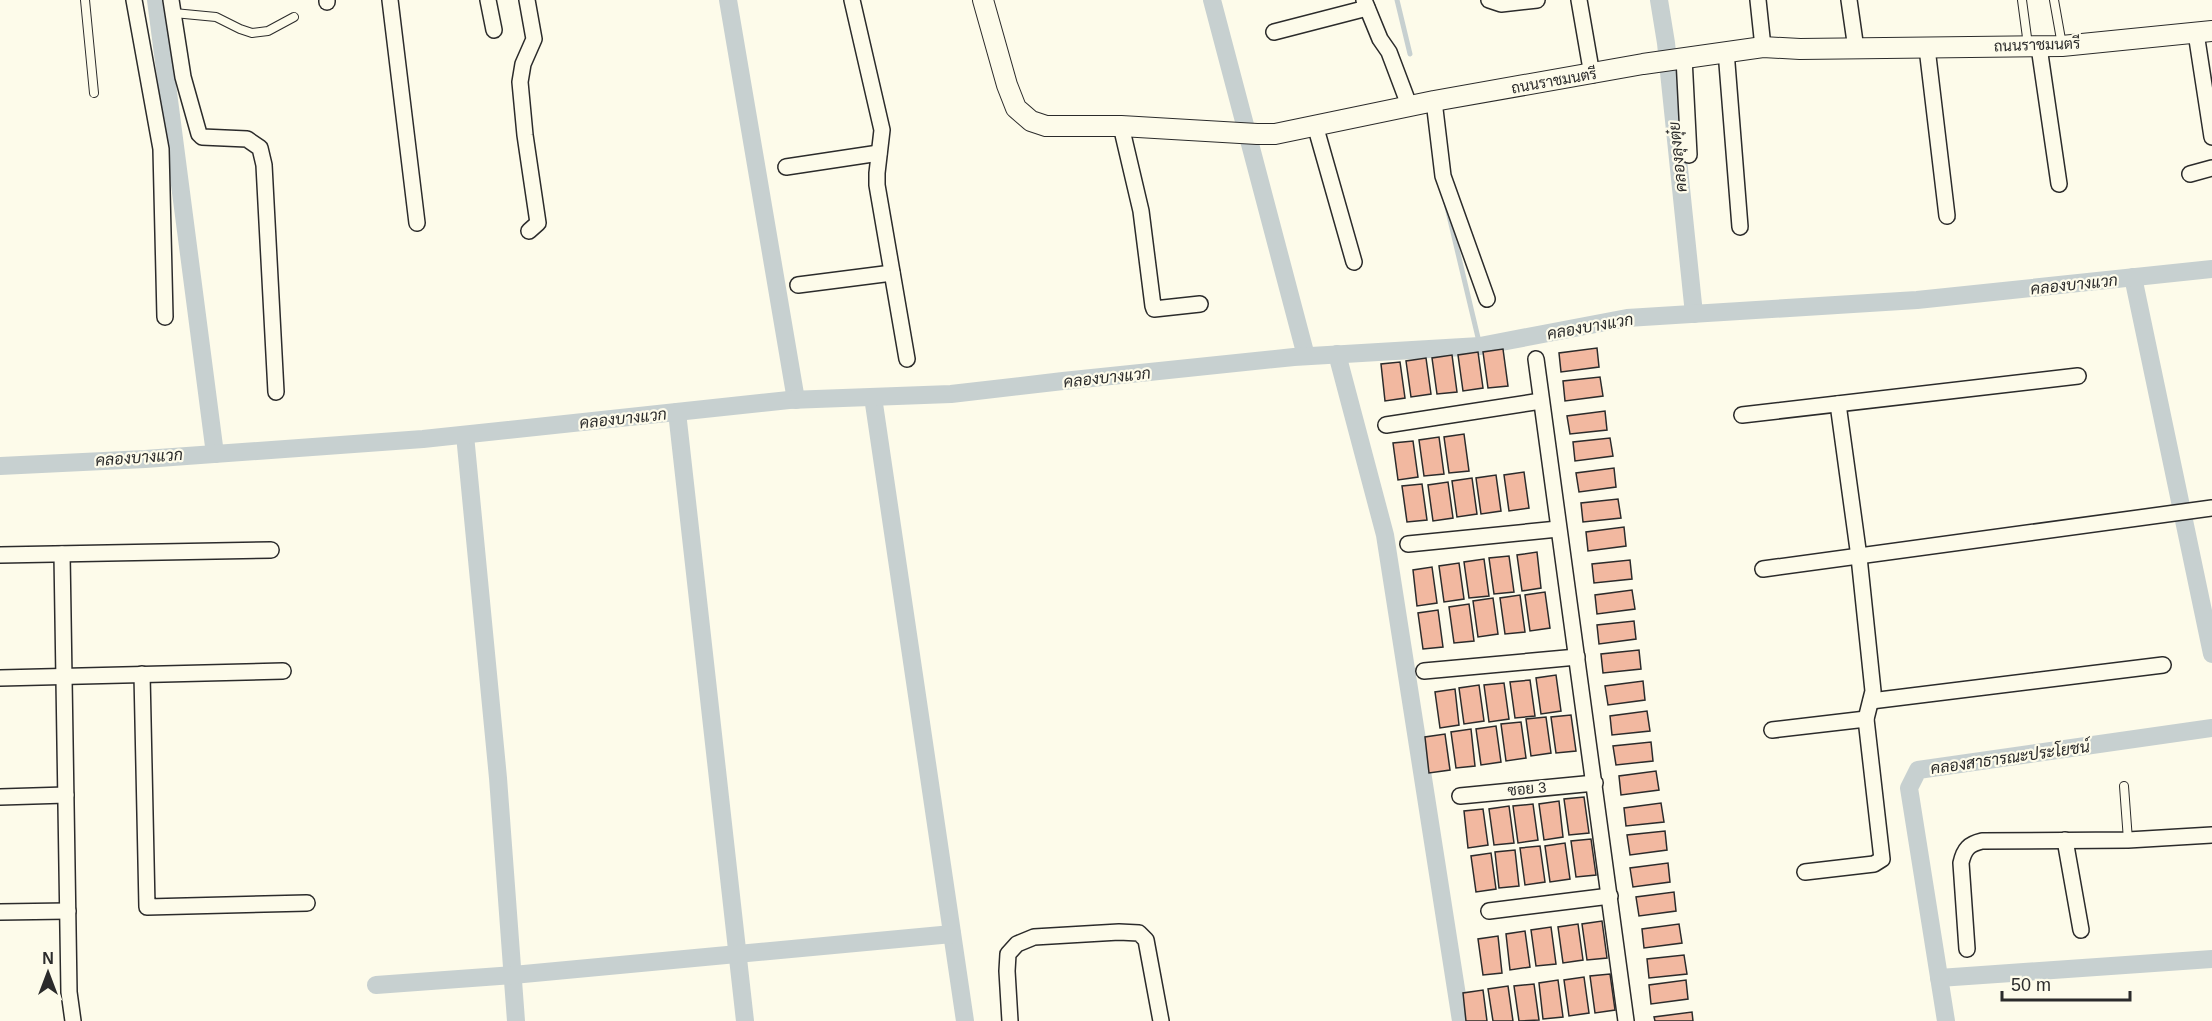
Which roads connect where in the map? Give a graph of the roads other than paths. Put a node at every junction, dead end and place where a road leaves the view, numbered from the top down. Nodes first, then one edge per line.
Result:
1 (85, 0) edge
2 (134, 0) edge
3 (390, 0) edge
4 (488, 0) edge
5 (527, 0) edge
6 (852, 0) edge
7 (983, 0) edge
8 (1490, 0) edge
9 (1537, 0) edge
10 (1579, 0) edge
11 (1758, 0) edge
12 (1849, 0) edge
13 (2022, 0) edge
14 (2054, 0) edge
15 (1365, 4) edge
16 (173, 6) edge
17 (294, 17) dead end
18 (494, 30) dead end
19 (1274, 32) dead end
20 (2204, 32) edge
21 (2062, 46) junction
22 (1763, 47) junction
23 (2033, 47) junction
24 (1927, 48) junction
25 (1856, 49) junction
26 (1726, 51) junction
27 (1681, 58) junction
28 (1592, 75) junction
29 (94, 93) dead end
30 (1434, 100) junction
31 (1409, 105) junction
32 (1315, 125) junction
33 (1122, 126) junction
34 (2212, 137) edge
35 (879, 153) junction
36 (1689, 155) dead end
37 (786, 166) dead end
38 (2212, 168) edge
39 (2190, 174) dead end
40 (2059, 184) dead end
41 (1947, 216) dead end
42 (417, 223) dead end
43 (1740, 227) dead end
44 (529, 231) dead end
45 (1354, 262) dead end
46 (892, 273) junction
47 (798, 285) dead end
48 (1486, 299) dead end
49 (1200, 304) dead end
50 (165, 316) dead end
51 (907, 359) dead end
52 (1536, 359) dead end
53 (2078, 376) dead end
54 (276, 392) dead end
55 (1541, 401) junction
56 (1838, 404) junction
57 (1742, 415) dead end
58 (1386, 425) dead end
59 (2212, 508) edge
60 (1558, 529) junction
61 (1408, 544) dead end
62 (272, 550) dead end
63 (62, 554) junction
64 (0, 555) edge
65 (1859, 557) junction
66 (1763, 569) dead end
67 (1577, 657) junction
68 (2163, 664) dead end
69 (282, 671) dead end
70 (1424, 671) dead end
71 (142, 674) junction
72 (64, 676) junction
73 (0, 678) edge
74 (1871, 701) junction
75 (1866, 719) junction
76 (1772, 730) dead end
77 (1595, 783) junction
78 (2124, 786) dead end
79 (66, 795) junction
80 (1460, 796) dead end
81 (0, 797) edge
82 (2212, 836) edge
83 (2065, 840) junction
84 (2128, 840) junction
85 (1806, 872) dead end
86 (1610, 896) junction
87 (307, 903) dead end
88 (68, 911) junction
89 (1489, 911) dead end
90 (0, 912) edge
91 (2081, 930) dead end
92 (1967, 949) dead end
93 (73, 1021) edge
94 (1010, 1021) edge
95 (1161, 1021) edge
96 (1626, 1021) edge

1 - 29 lane
2 - 50 street
3 - 42 street
4 - 18 street
5 - 44 street
6 - 35 street
7 - 33 street, ถนนราชมนตรี
8 - 9 street
10 - 28 street
11 - 22 street
12 - 25 street
13 - 23 lane
14 - 21 lane
15 - 19 street
15 - 31 street
16 - 17 lane
16 - 54 street
20 - 21 street, ถนนราชมนตรี
20 - 34 street
21 - 23 street, ถนนราชมนตรี
22 - 25 street, ถนนราชมนตรี
22 - 26 street, ถนนราชมนตรี
23 - 24 street, ถนนราชมนตรี
23 - 40 street
24 - 25 street, ถนนราชมนตรี
24 - 41 street
26 - 27 street, ถนนราชมนตรี
26 - 43 street
27 - 28 street, ถนนราชมนตรี
27 - 36 street
28 - 30 street, ถนนราชมนตรี
30 - 31 street, ถนนราชมนตรี
30 - 48 street
31 - 32 street, ถนนราชมนตรี
32 - 33 street, ถนนราชมนตรี
32 - 45 street
33 - 49 street
35 - 37 street
35 - 46 street
38 - 39 street
46 - 47 street
46 - 51 street
52 - 55 street
53 - 56 street
55 - 58 street
55 - 60 street
56 - 57 street
56 - 65 street
59 - 65 street
60 - 61 street
60 - 67 street
62 - 63 street
63 - 64 street
63 - 72 street
65 - 66 street
65 - 74 street
67 - 70 street
67 - 77 street
68 - 74 street
69 - 71 street
71 - 72 street
71 - 87 street
72 - 73 street
72 - 79 street
74 - 75 street
75 - 76 street
75 - 85 street
77 - 80 street, ซอย 3
77 - 86 street
78 - 84 lane
79 - 81 street
79 - 88 street
82 - 84 street
83 - 84 street
83 - 91 street
83 - 92 street
86 - 89 street
86 - 96 street
88 - 90 street
88 - 93 street
94 - 95 street

